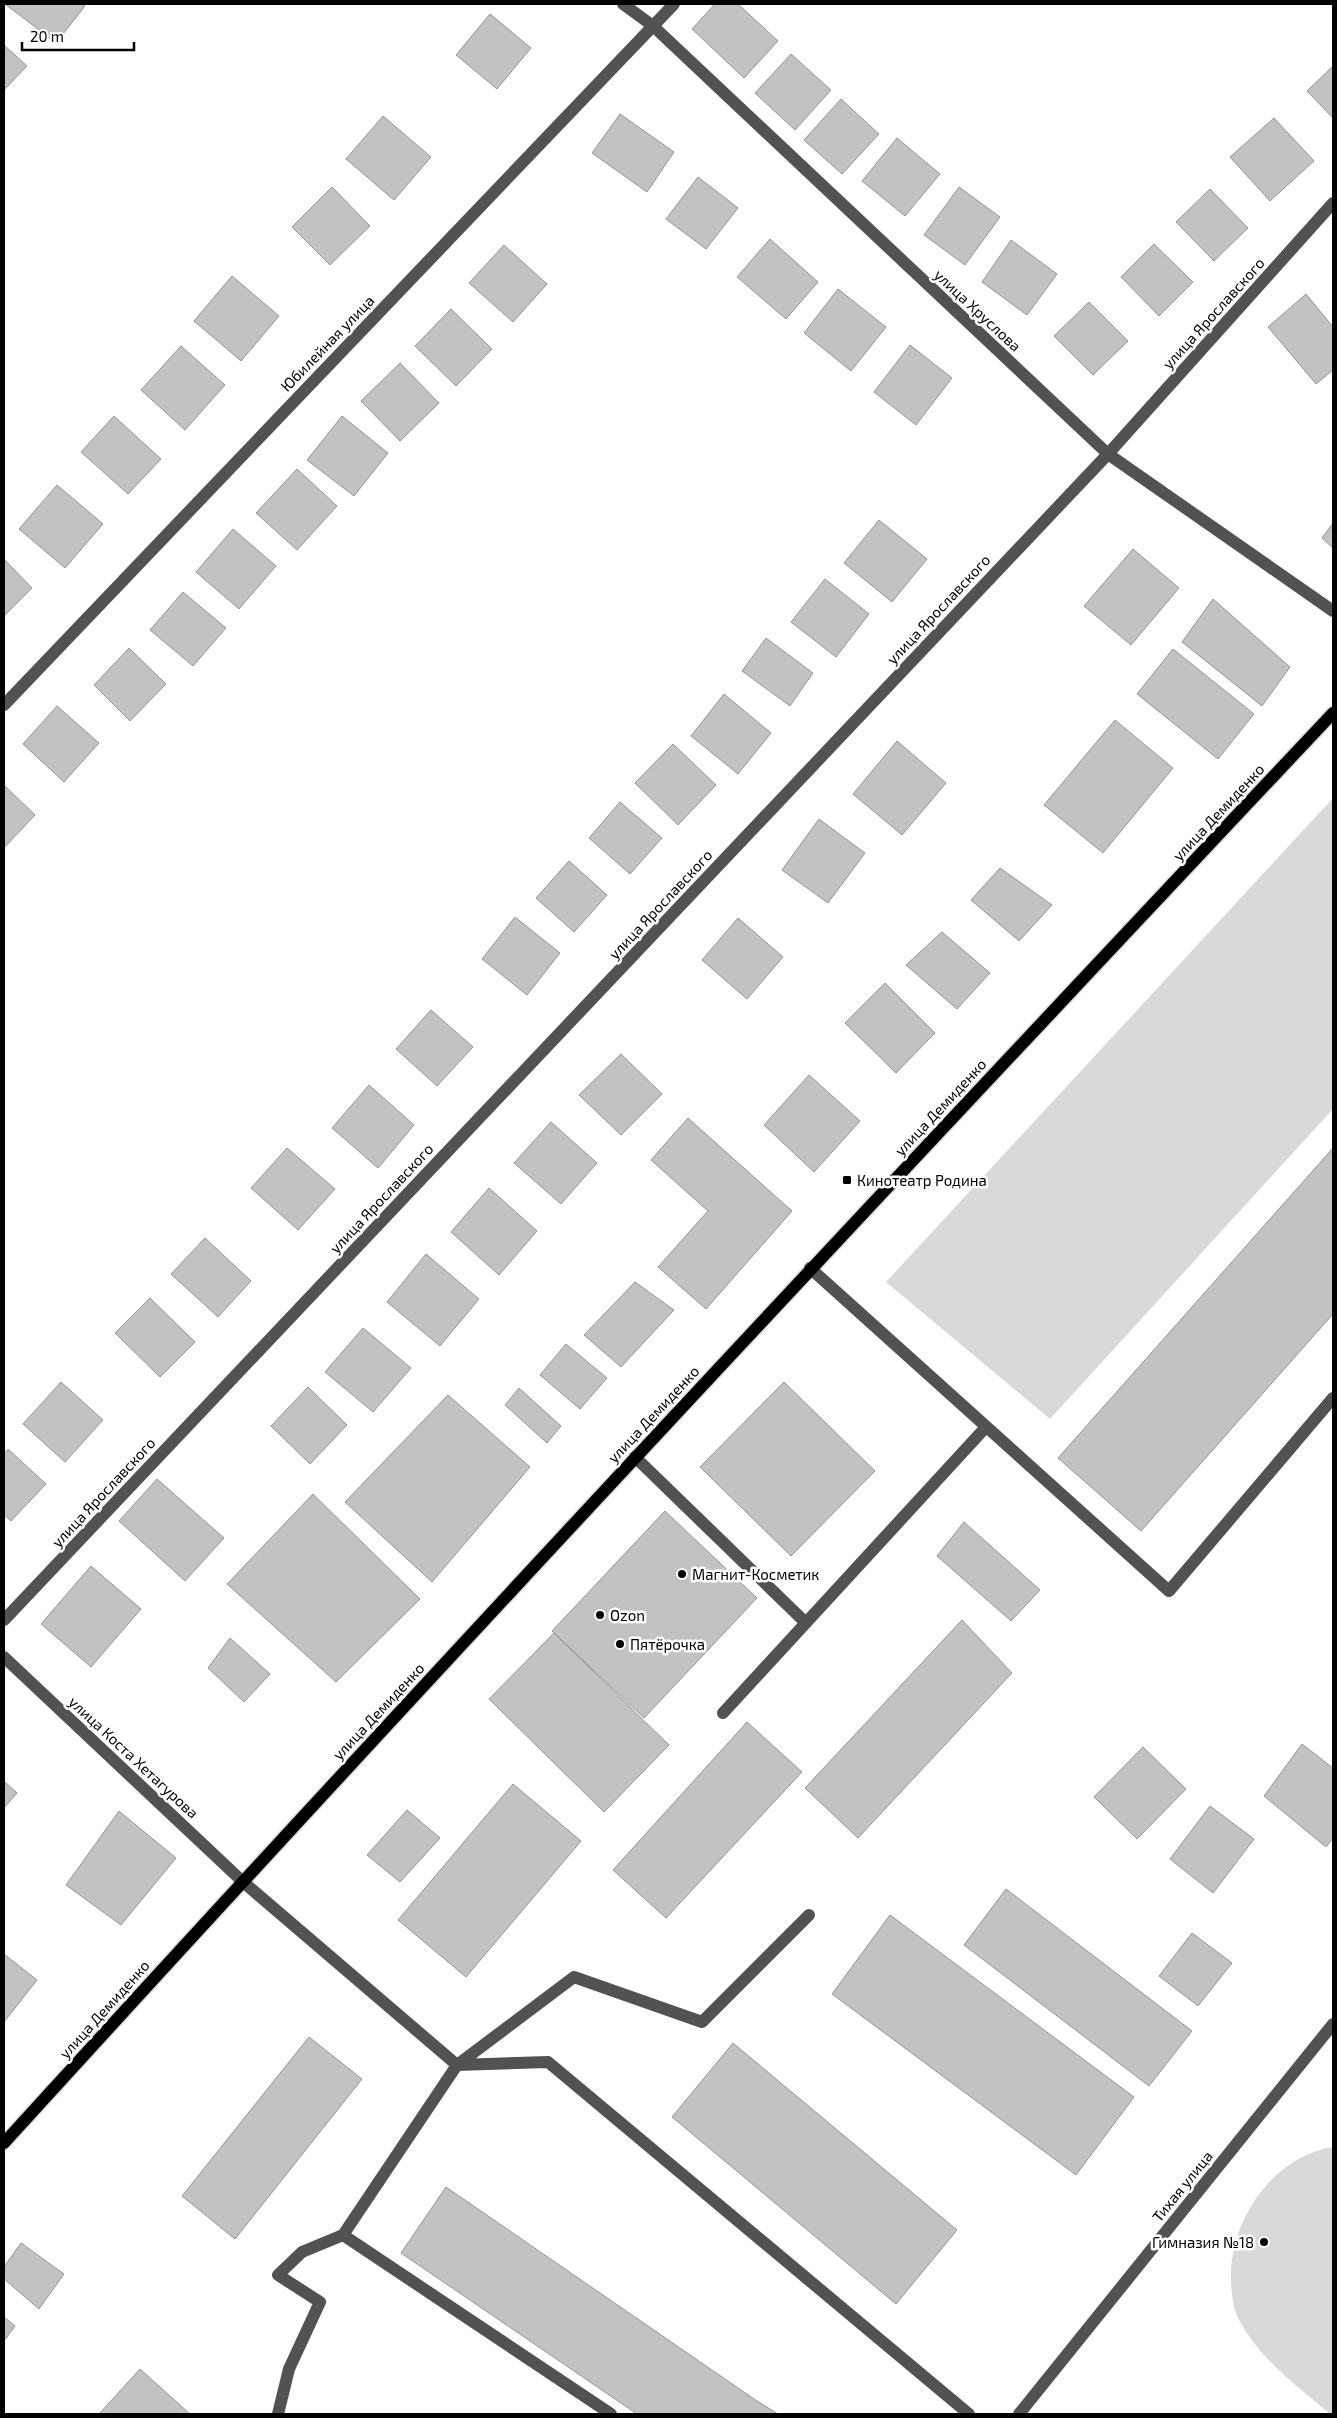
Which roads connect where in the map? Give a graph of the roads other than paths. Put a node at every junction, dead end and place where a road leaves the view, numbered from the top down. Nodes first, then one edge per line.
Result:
1 (623, 4) edge
2 (674, 4) edge
3 (652, 26) junction
4 (1333, 203) edge
5 (1108, 454) junction
6 (1333, 612) edge
7 (4, 705) edge
8 (1333, 713) edge
9 (810, 1268) junction
10 (1333, 1398) edge
11 (986, 1427) junction
12 (636, 1457) junction
13 (4, 1620) edge
14 (806, 1622) junction
15 (4, 1657) edge
16 (723, 1713) dead end
17 (242, 1881) junction
18 (809, 1915) dead end
19 (1333, 2024) edge
20 (457, 2064) junction
21 (4, 2143) edge
22 (343, 2234) junction
23 (278, 2414) edge
24 (611, 2414) edge
25 (969, 2414) edge
26 (1018, 2414) edge

1 - 3 street, улица Хруслова
2 - 3 street, Юбилейная улица
3 - 5 street, улица Хруслова
3 - 7 street, Юбилейная улица
4 - 5 street, улица Ярославского
5 - 6 street, улица Хруслова
5 - 13 street, улица Ярославского
8 - 9 main road, улица Демиденко
9 - 11 street
9 - 12 main road, улица Демиденко
10 - 11 street
11 - 14 street
12 - 14 street
12 - 17 main road, улица Демиденко
14 - 16 street
15 - 17 street, улица Коста Хетагурова
17 - 20 street, улица Коста Хетагурова
17 - 21 main road, улица Демиденко
18 - 20 street
19 - 26 street, Тихая улица
20 - 22 street
20 - 25 street
22 - 23 street
22 - 24 street

